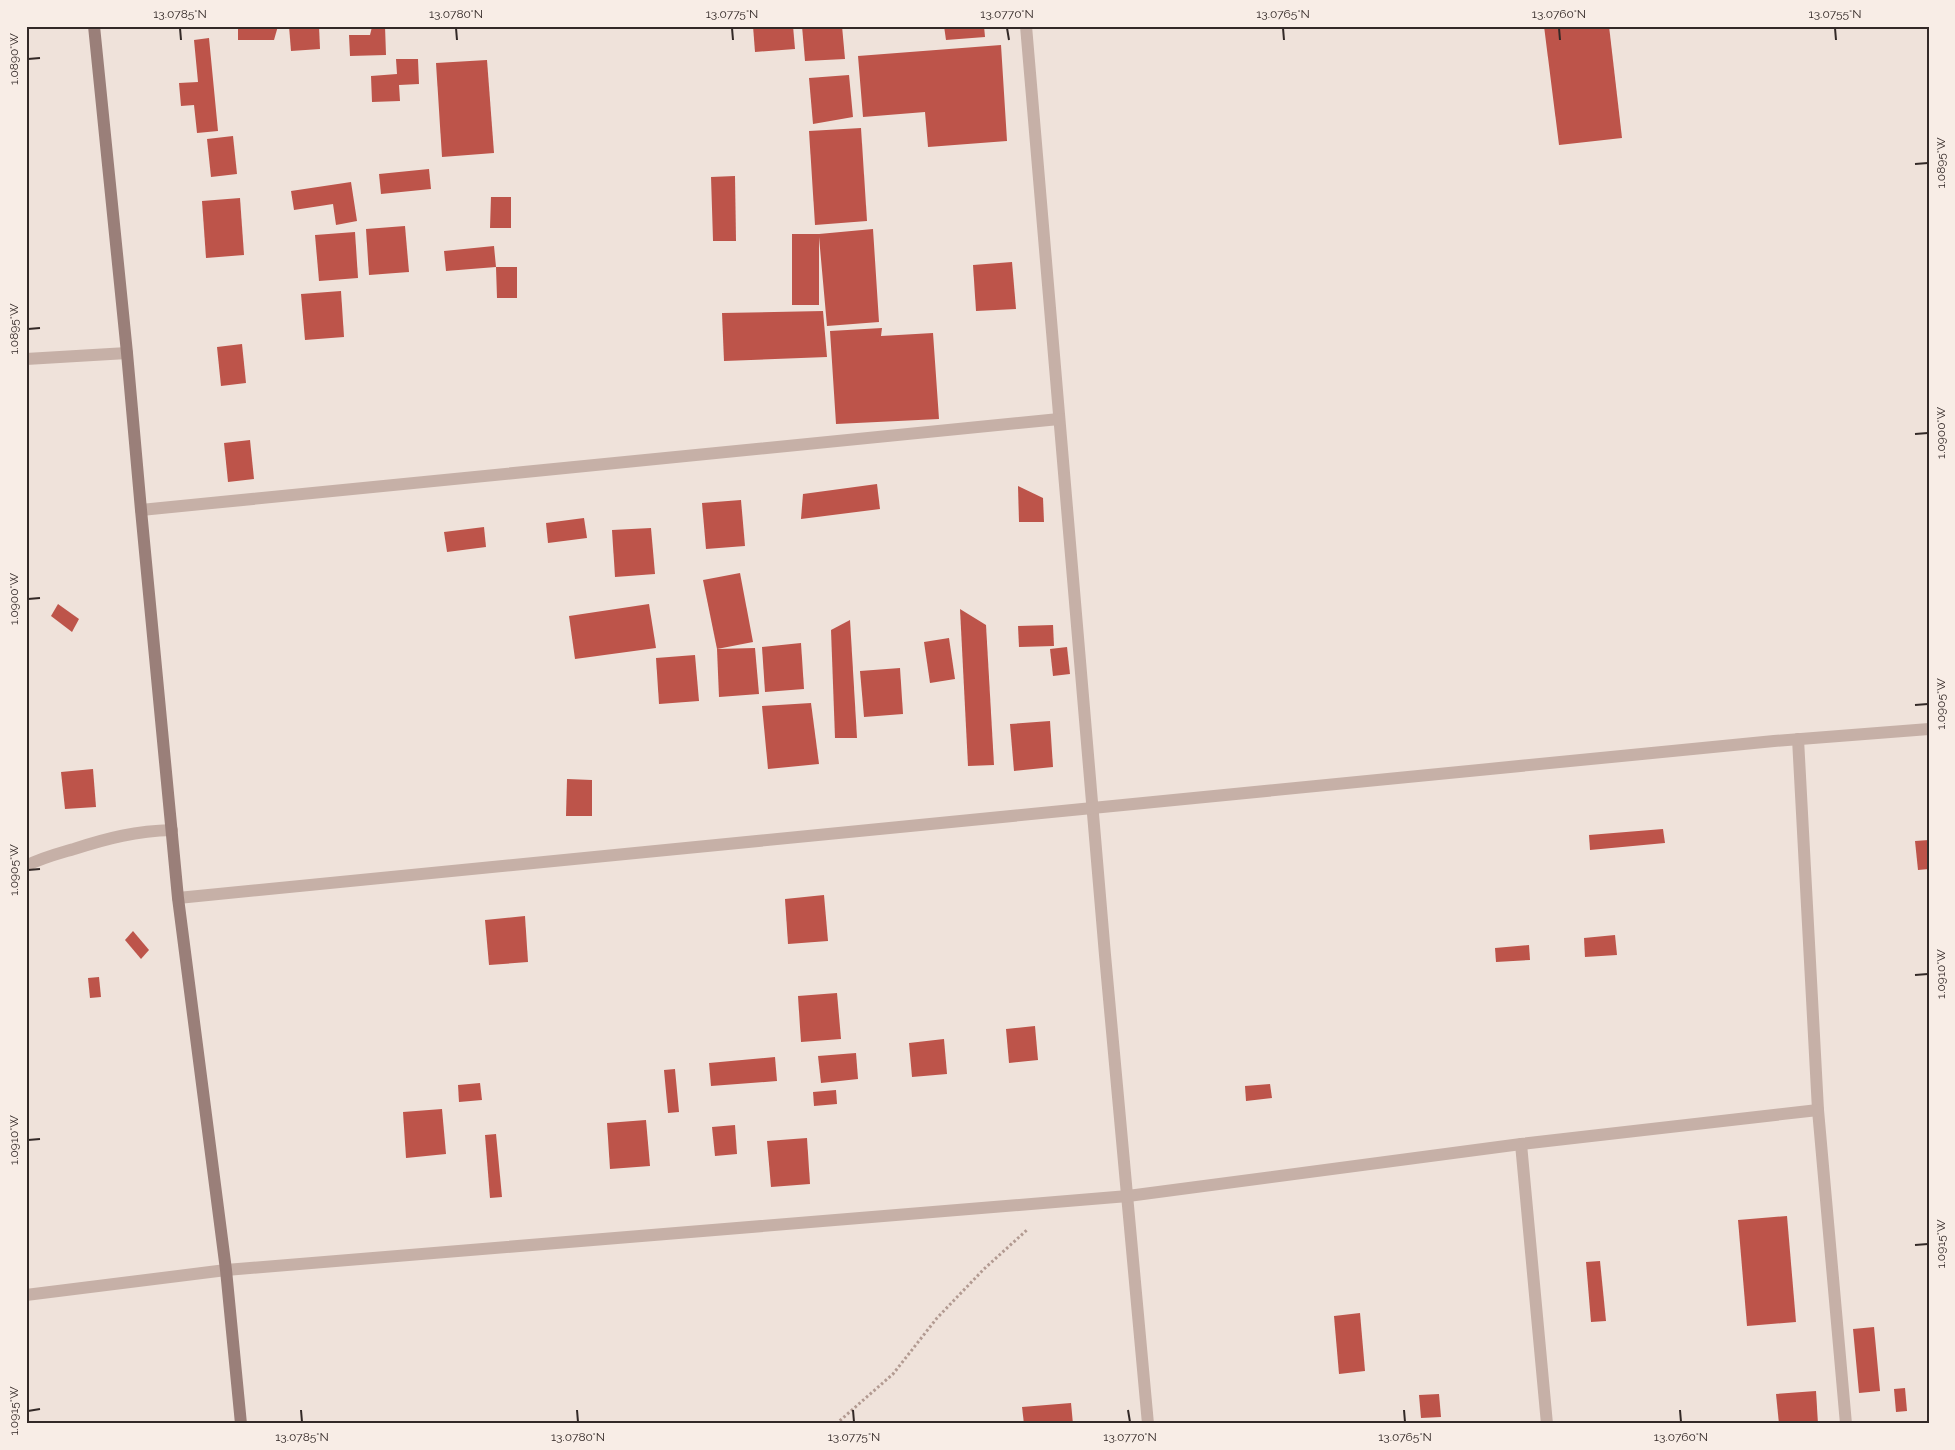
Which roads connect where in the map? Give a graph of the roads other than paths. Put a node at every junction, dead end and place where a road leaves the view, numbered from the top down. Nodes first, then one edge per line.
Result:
1 (94, 26) edge
2 (1026, 26) edge
3 (127, 353) junction
4 (26, 358) edge
5 (1059, 419) junction
6 (140, 510) junction
7 (1929, 730) edge
8 (1798, 739) junction
9 (1092, 808) junction
10 (172, 830) junction
11 (26, 866) edge
12 (178, 898) junction
13 (1818, 1110) junction
14 (1520, 1144) junction
15 (1128, 1196) junction
16 (226, 1270) junction
17 (26, 1295) edge
18 (241, 1424) edge
19 (1148, 1424) edge
20 (1547, 1424) edge
21 (1846, 1424) edge

1 - 3 street
2 - 5 street
3 - 4 street
3 - 6 street
5 - 6 street
5 - 9 street
6 - 10 street
7 - 8 street
8 - 9 street
8 - 13 street
9 - 12 street
9 - 15 street
10 - 11 street
10 - 12 street
12 - 16 street
13 - 14 street
13 - 21 street
14 - 15 street
14 - 20 street
15 - 16 street
15 - 19 street
16 - 17 street
16 - 18 street

